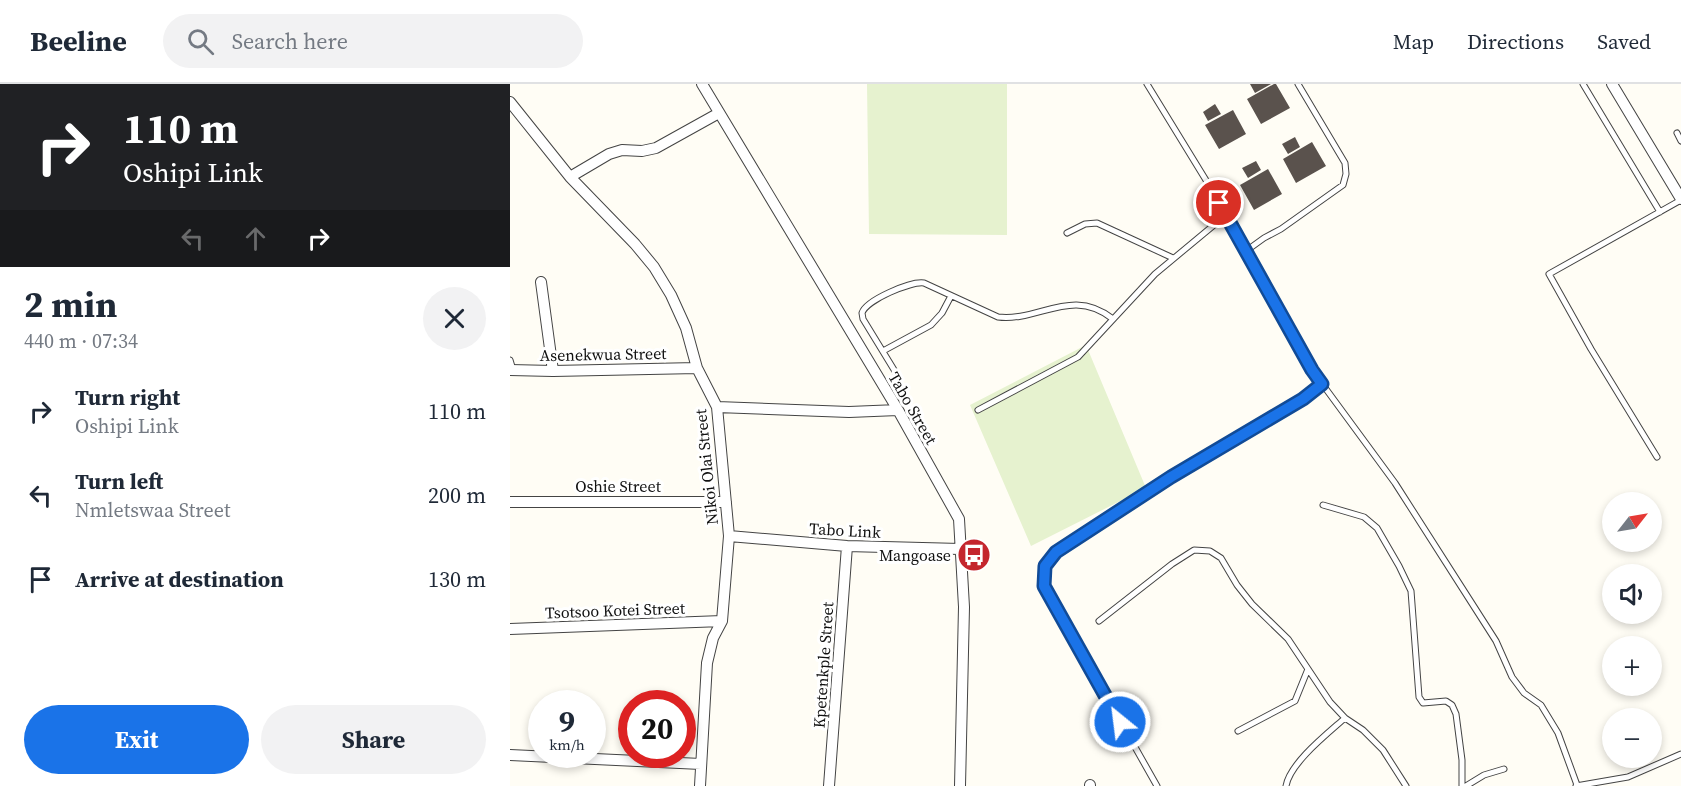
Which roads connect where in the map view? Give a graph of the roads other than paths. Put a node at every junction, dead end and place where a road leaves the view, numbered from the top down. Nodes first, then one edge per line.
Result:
1 (702, 84) edge
2 (1147, 84) edge
3 (1298, 84) edge
4 (1583, 84) edge
5 (1612, 84) edge
6 (510, 102) edge
7 (719, 112) junction
8 (1677, 134) dead end
9 (1681, 141) edge
10 (570, 177) junction
11 (1681, 200) edge
12 (1660, 212) junction
13 (1227, 216) junction
14 (1067, 233) dead end
15 (1246, 251) junction
16 (1173, 258) junction
17 (541, 282) dead end
18 (951, 296) junction
19 (1113, 319) junction
20 (883, 351) junction
21 (511, 367) edge
22 (698, 368) junction
23 (553, 371) junction
24 (896, 373) dead end
25 (1322, 384) junction
26 (717, 406) junction
27 (898, 410) junction
28 (978, 410) dead end
29 (1656, 457) dead end
30 (510, 502) edge
31 (726, 502) junction
32 (1323, 505) dead end
33 (729, 536) junction
34 (847, 546) junction
35 (960, 549) junction
36 (722, 621) junction
37 (1099, 621) dead end
38 (510, 629) edge
39 (1308, 669) junction
40 (1345, 718) junction
41 (1238, 731) dead end
42 (1681, 754) edge
43 (510, 755) edge
44 (700, 764) junction
45 (1503, 769) dead end
46 (700, 786) edge
47 (829, 786) edge
48 (960, 786) edge
49 (1157, 786) edge
50 (1286, 786) edge
51 (1406, 786) edge
52 (1464, 786) edge
53 (1576, 786) edge

1 - 7 street, Tabo Street
2 - 13 lane
3 - 15 lane
4 - 12 lane
5 - 11 street
6 - 10 street, Nikoi Olai Street
7 - 10 street
7 - 27 street, Tabo Street
8 - 9 lane
10 - 22 street, Nikoi Olai Street
11 - 12 lane
12 - 29 lane
13 - 15 lane
13 - 16 lane
14 - 16 lane
15 - 25 lane
16 - 19 lane
17 - 23 street
18 - 19 lane
18 - 20 lane
18 - 20 lane
19 - 28 lane
20 - 24 lane
21 - 23 street, Asenekwua Street
22 - 23 street, Asenekwua Street
22 - 26 street, Nikoi Olai Street
25 - 49 lane
25 - 53 lane
26 - 27 street
26 - 31 street, Nikoi Olai Street
27 - 35 street, Tabo Street
30 - 31 street, Oshie Street
31 - 33 street, Nikoi Olai Street
32 - 52 lane
33 - 34 street, Tabo Link
33 - 36 street, Nikoi Olai Street
34 - 35 street, Tabo Link
34 - 47 street, Kpetenkple Street
35 - 48 street, Tabo Street
36 - 38 street, Tsotsoo Kotei Street
36 - 44 street, Nikoi Olai Street
37 - 39 lane
39 - 40 lane
39 - 41 lane
40 - 50 lane
40 - 51 lane
42 - 53 lane
43 - 44 street
44 - 46 street, Nikoi Olai Street
45 - 52 lane

